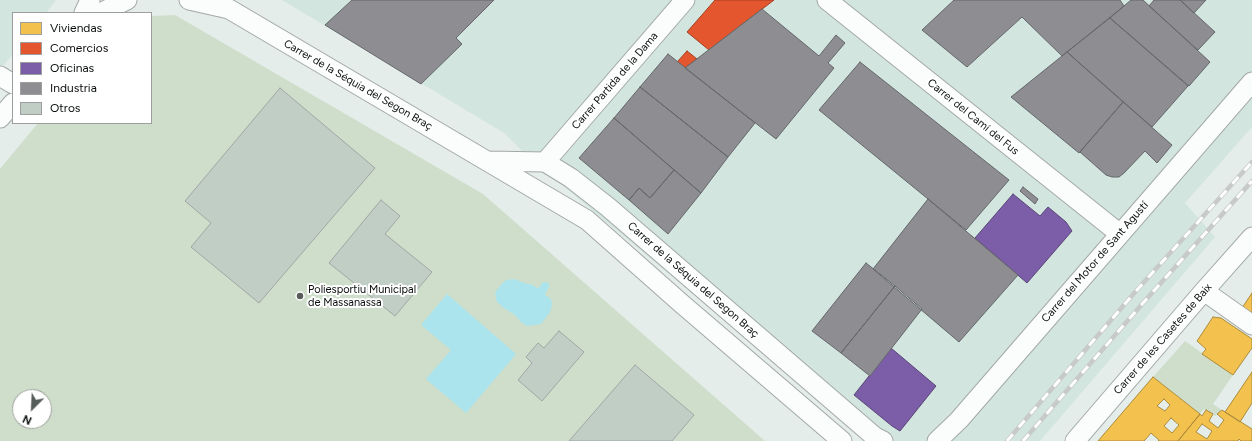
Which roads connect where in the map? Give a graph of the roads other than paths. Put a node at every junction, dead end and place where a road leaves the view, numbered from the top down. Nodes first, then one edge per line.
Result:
1 (90, 0) edge
2 (127, 0) edge
3 (189, 0) edge
4 (685, 0) edge
5 (827, 0) edge
6 (225, 5) edge
7 (84, 12) edge
8 (102, 12) edge
9 (0, 76) edge
10 (1252, 82) edge
11 (12, 83) edge
12 (12, 104) edge
13 (0, 118) edge
14 (486, 160) junction
15 (545, 162) junction
16 (1120, 234) junction
17 (1252, 237) edge
18 (1204, 291) junction
19 (1252, 324) edge
20 (842, 441) edge
21 (882, 441) edge
22 (937, 441) edge
23 (1075, 441) edge

1 - 7 street
2 - 8 street
3 - 6 street, Carrer de la Séquia del Segon Braç
4 - 15 street, Carrer Partida de la Dama
5 - 16 street, Carrer del Camí del Fus
6 - 14 street, Carrer de la Séquia del Segon Braç
9 - 11 street
10 - 16 street, Carrer del Motor de Sant Agustí
12 - 13 street
14 - 15 street, Carrer de la Séquia del Segon Braç
14 - 20 street, Carrer de la Séquia del Segon Braç
15 - 21 street, Carrer de la Séquia del Segon Braç
16 - 22 street, Carrer del Motor de Sant Agustí
17 - 18 street, Carrer de les Casetes de Baix
18 - 19 street
18 - 23 street, Carrer de les Casetes de Baix

